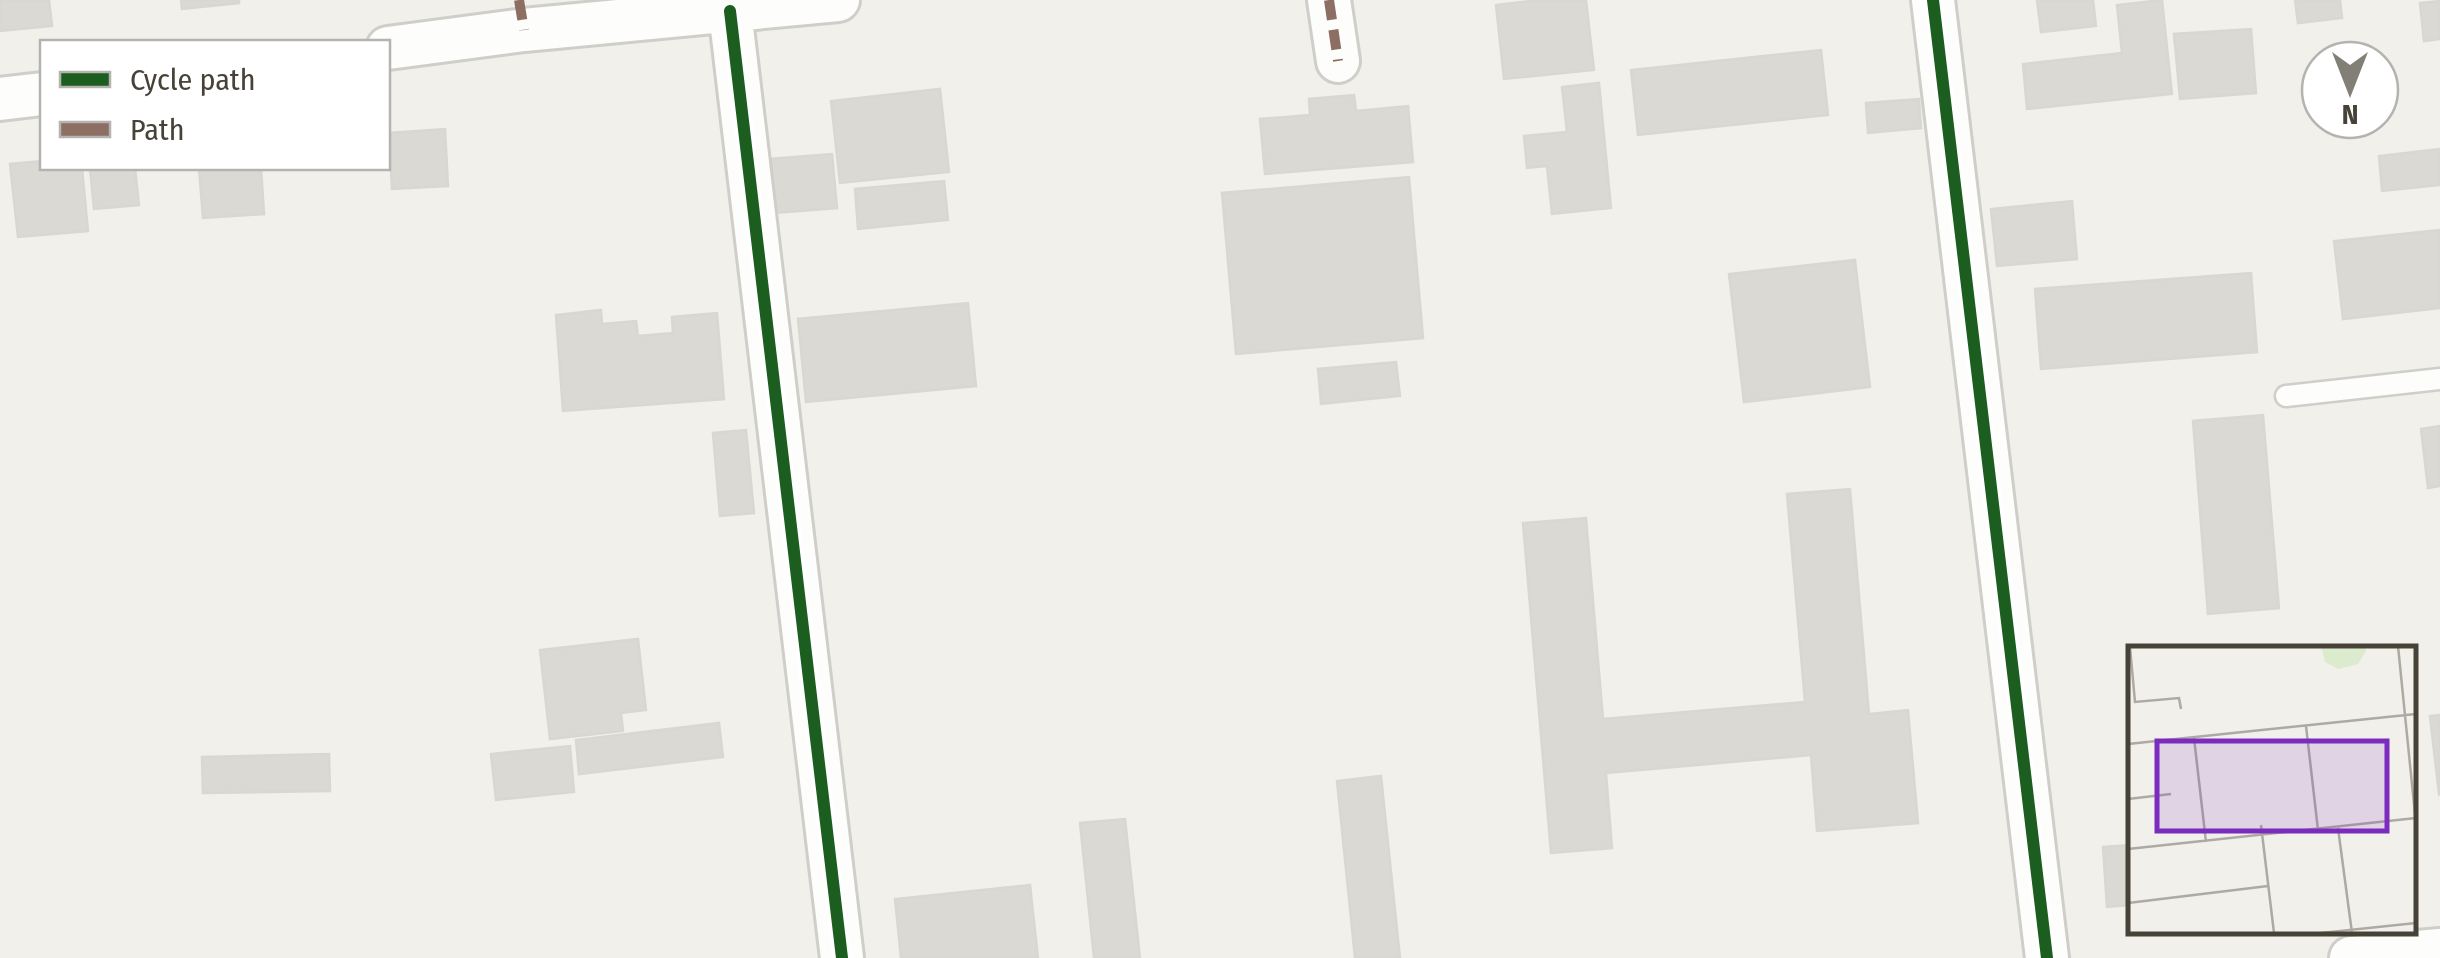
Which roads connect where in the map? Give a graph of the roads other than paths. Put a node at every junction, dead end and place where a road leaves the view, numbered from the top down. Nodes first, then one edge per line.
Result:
1 (838, 0) edge
2 (1328, 0) edge
3 (1934, 0) edge
4 (730, 12) junction
5 (522, 15) edge
6 (390, 48) edge
7 (1338, 62) dead end
8 (40, 94) edge
9 (0, 100) edge
10 (2440, 379) edge
11 (2286, 396) dead end
12 (2440, 950) edge
13 (842, 958) edge
14 (2046, 958) edge
15 (2351, 958) edge

1 - 4 street
2 - 7 street
3 - 14 street
4 - 5 street
4 - 13 street
5 - 6 street
8 - 9 street
10 - 11 lane
12 - 15 street

